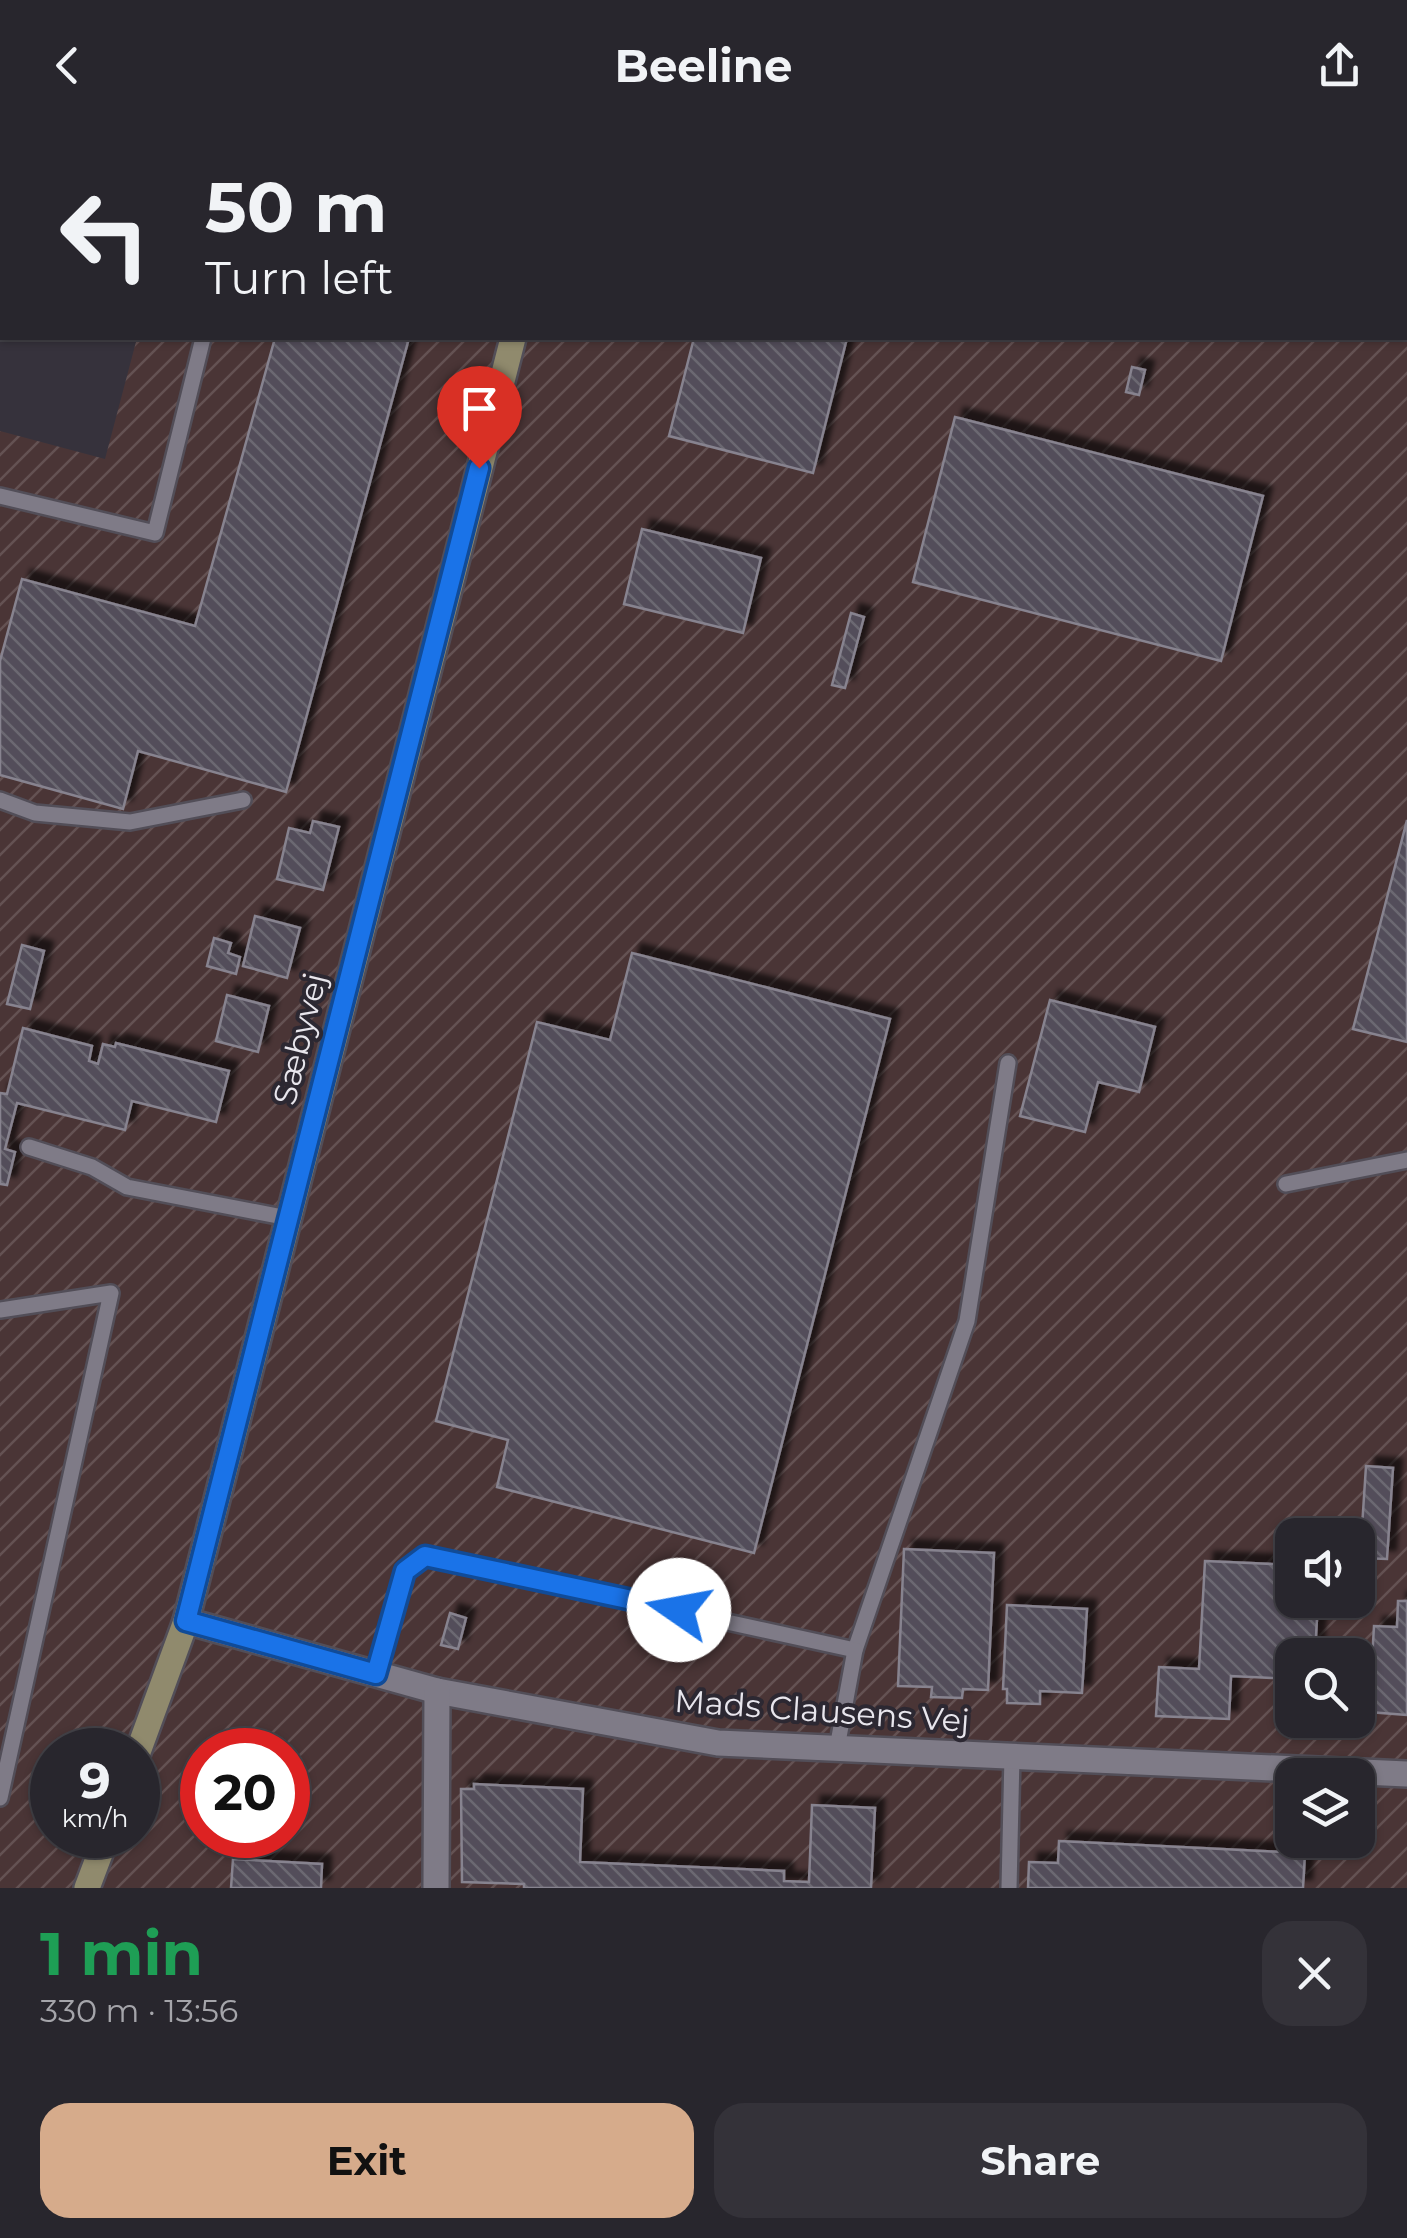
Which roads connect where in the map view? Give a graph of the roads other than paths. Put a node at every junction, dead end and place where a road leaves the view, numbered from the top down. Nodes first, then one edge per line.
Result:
1 (202, 340) edge
2 (512, 340) edge
3 (0, 496) edge
4 (0, 800) edge
5 (243, 800) dead end
6 (1008, 1063) dead end
7 (30, 1147) dead end
8 (1407, 1160) edge
9 (1286, 1184) dead end
10 (288, 1218) junction
11 (0, 1310) edge
12 (186, 1621) junction
13 (855, 1650) junction
14 (376, 1674) junction
15 (437, 1691) junction
16 (147, 1728) edge
17 (837, 1748) junction
18 (1012, 1756) junction
19 (1407, 1774) edge
20 (0, 1798) edge
21 (99, 1858) edge
22 (88, 1888) edge
23 (436, 1888) edge
24 (1009, 1888) edge

1 - 3 lane
2 - 10 street, Sæbyvej
4 - 5 lane
6 - 13 lane
7 - 10 lane
8 - 9 lane
10 - 12 street, Sæbyvej
11 - 20 lane
12 - 14 street, Mads Clausens Vej
12 - 16 street, Sæbyvej
13 - 14 lane
13 - 17 lane
14 - 15 street, Mads Clausens Vej
15 - 17 street, Mads Clausens Vej
15 - 23 street
17 - 18 street, Mads Clausens Vej
18 - 19 street, Mads Clausens Vej
18 - 24 lane
21 - 22 street

